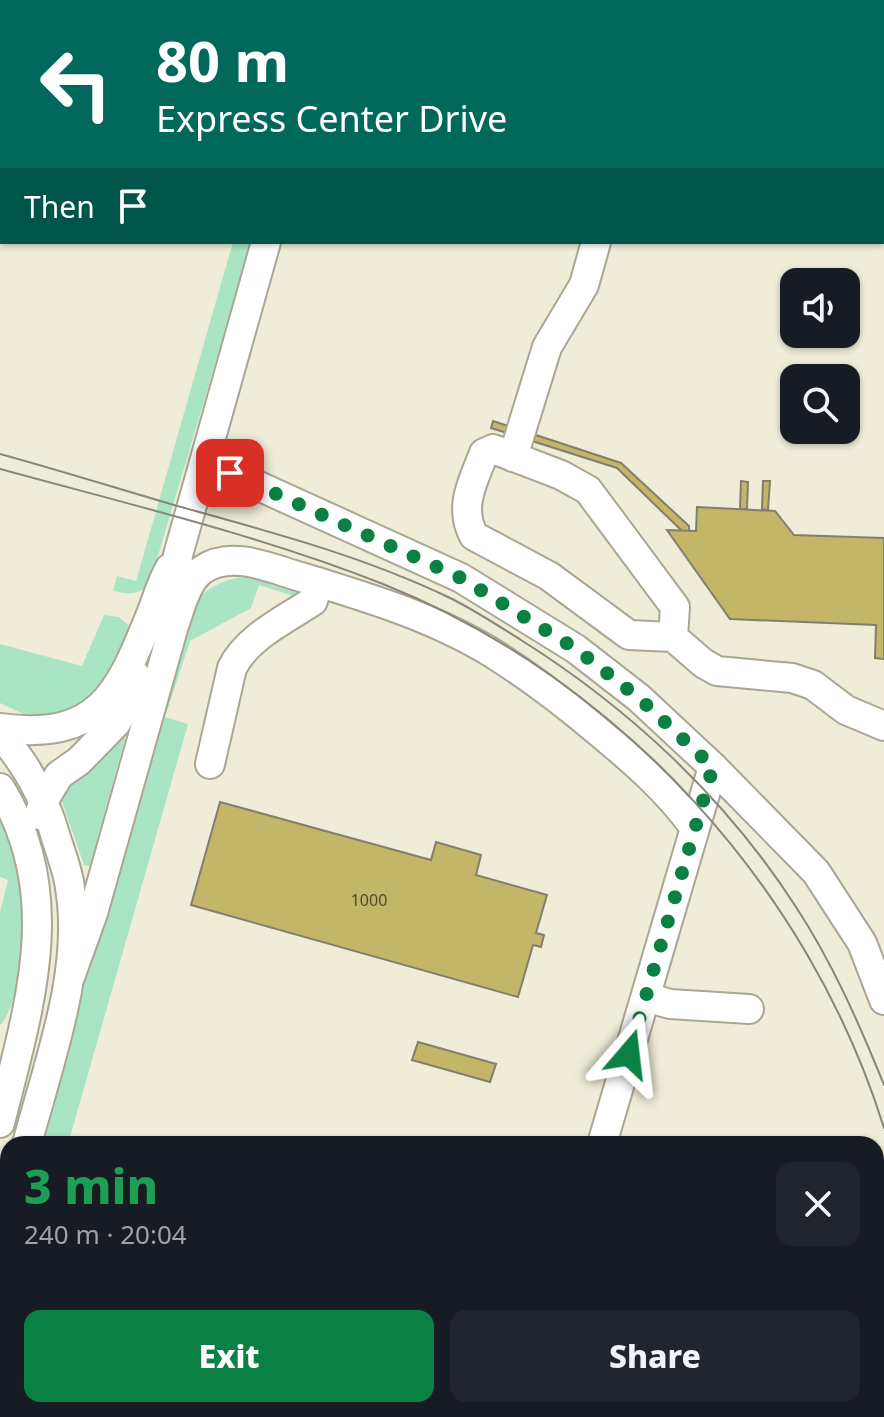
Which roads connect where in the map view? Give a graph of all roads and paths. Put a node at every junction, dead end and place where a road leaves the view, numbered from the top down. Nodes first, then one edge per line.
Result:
1 (265, 244) edge
2 (595, 244) edge
3 (513, 457) junction
4 (203, 468) junction
5 (318, 582) junction
6 (161, 623) junction
7 (673, 637) junction
8 (884, 726) edge
9 (0, 728) edge
10 (0, 735) edge
11 (210, 764) dead end
12 (713, 767) junction
13 (0, 788) edge
14 (44, 800) junction
15 (694, 827) junction
16 (28, 850) junction
17 (70, 977) junction
18 (646, 997) junction
19 (884, 1000) edge
20 (749, 1009) dead end
21 (10, 1043) edge
22 (51, 1052) junction
23 (0, 1123) edge
24 (29, 1136) edge
25 (604, 1136) edge

1 - 4 street
2 - 3 street
3 - 7 street
3 - 7 street
4 - 6 street
4 - 12 street
5 - 6 street
5 - 11 street
5 - 15 street
6 - 9 street
6 - 14 street
6 - 17 street
7 - 8 street
10 - 14 street
12 - 15 street
12 - 19 street
13 - 16 street
14 - 16 street
14 - 17 street
15 - 18 street
16 - 21 street
17 - 22 street
18 - 20 street
18 - 25 street
21 - 22 street
21 - 23 street
22 - 24 street

